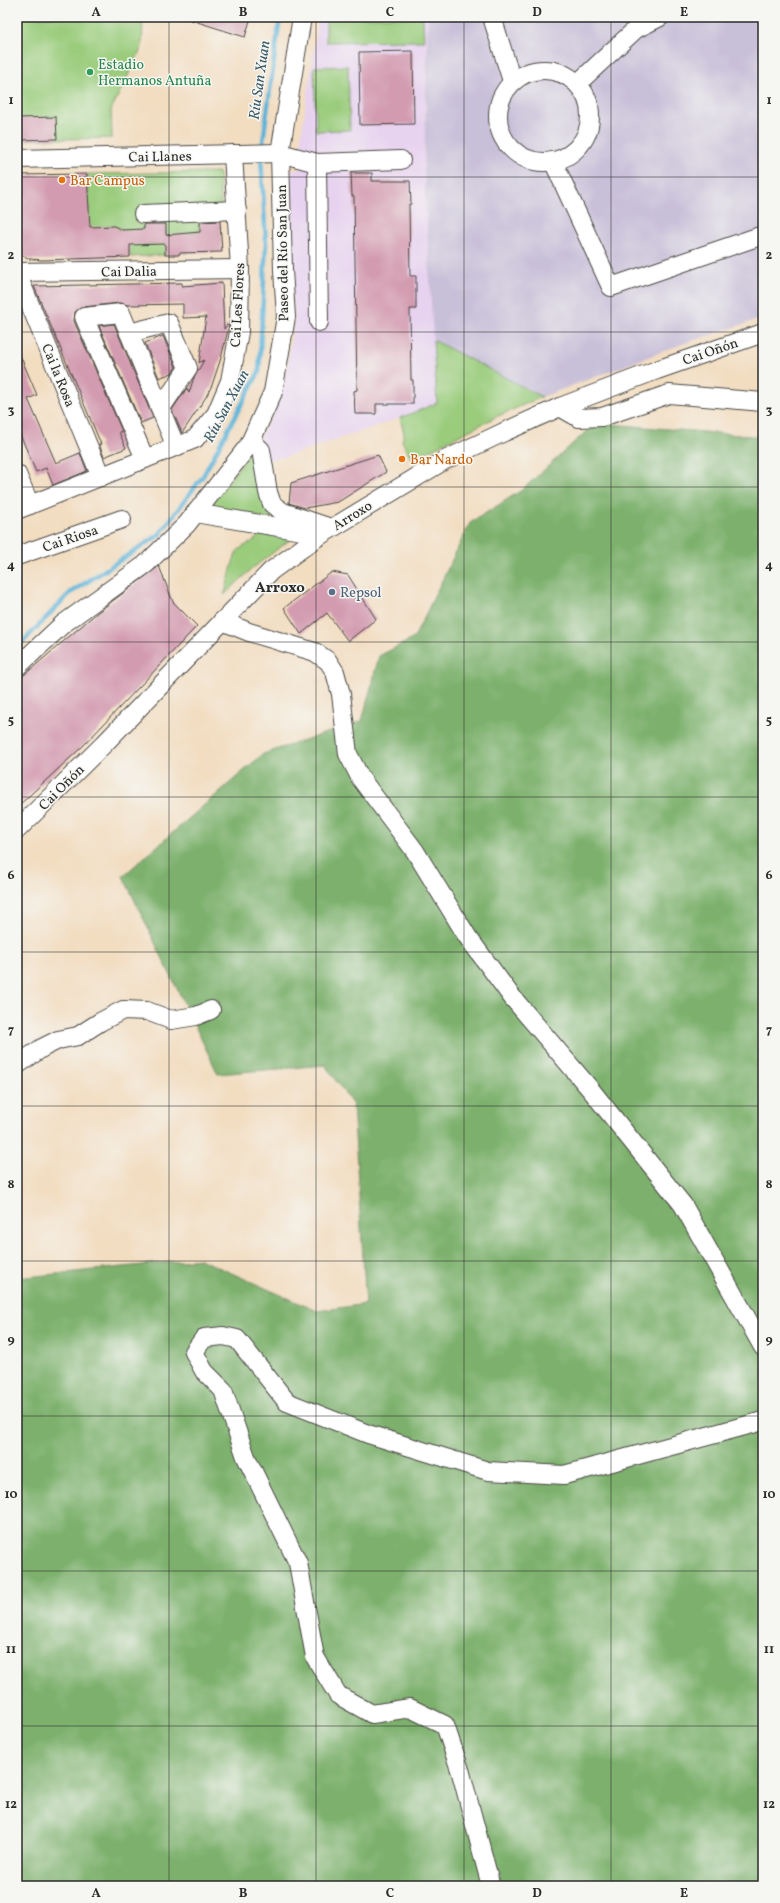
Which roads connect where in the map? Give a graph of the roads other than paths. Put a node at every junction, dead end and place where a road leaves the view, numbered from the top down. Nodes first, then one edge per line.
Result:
1 (302, 17) edge
2 (492, 17) edge
3 (660, 17) edge
4 (512, 81) junction
5 (578, 83) junction
6 (280, 153) junction
7 (233, 154) junction
8 (17, 159) edge
9 (401, 160) dead end
10 (309, 161) junction
11 (553, 162) junction
12 (237, 210) junction
13 (143, 214) dead end
14 (763, 235) edge
15 (240, 269) junction
16 (17, 273) edge
17 (319, 322) dead end
18 (129, 333) junction
19 (763, 333) edge
20 (657, 370) joint
21 (763, 402) edge
22 (560, 407) junction
23 (160, 408) junction
24 (249, 445) junction
25 (176, 447) junction
26 (142, 461) junction
27 (17, 474) edge
28 (101, 477) junction
29 (24, 507) edge
30 (195, 514) junction
31 (122, 519) dead end
32 (325, 532) junction
33 (17, 556) edge
34 (222, 621) junction
35 (17, 667) edge
36 (104, 744) joint
37 (17, 830) edge
38 (211, 1010) dead end
39 (17, 1065) edge
40 (763, 1347) edge
41 (763, 1421) edge
42 (491, 1886) edge

1 - 6 street, Paseo del Río San Juan
2 - 4 street
3 - 5 street
4 - 5 street
4 - 11 street
5 - 11 street
6 - 7 street, Cai Llanes
6 - 10 street, Cai Llanes
6 - 24 street, Paseo del Río San Juan
7 - 8 street, Cai Llanes
7 - 12 street, Cai Les Flores
9 - 10 street, Cai Llanes
10 - 17 street
11 - 14 street
12 - 13 street
12 - 15 street, Cai Les Flores
15 - 16 street, Cai Dalia
15 - 25 street, Cai Les Flores
16 - 28 street, Cai la Rosa
18 - 23 street
18 - 23 street
18 - 26 street
19 - 20 street, Cai Oñón
20 - 22 street, Arroxo
21 - 22 street
22 - 32 street, Arroxo
23 - 25 street
24 - 30 street, Paseo del Río San Juan
24 - 32 street
25 - 26 street, Cai Les Flores
26 - 28 street, Cai Les Flores
27 - 29 street
28 - 29 street, Cai Les Flores
30 - 32 street
30 - 35 street, Paseo del Río San Juan
31 - 33 street, Cai Riosa
32 - 34 street, Arroxo
34 - 36 street, Arroxo
34 - 40 street
36 - 37 street, Cai Oñón
38 - 39 street
41 - 42 street

